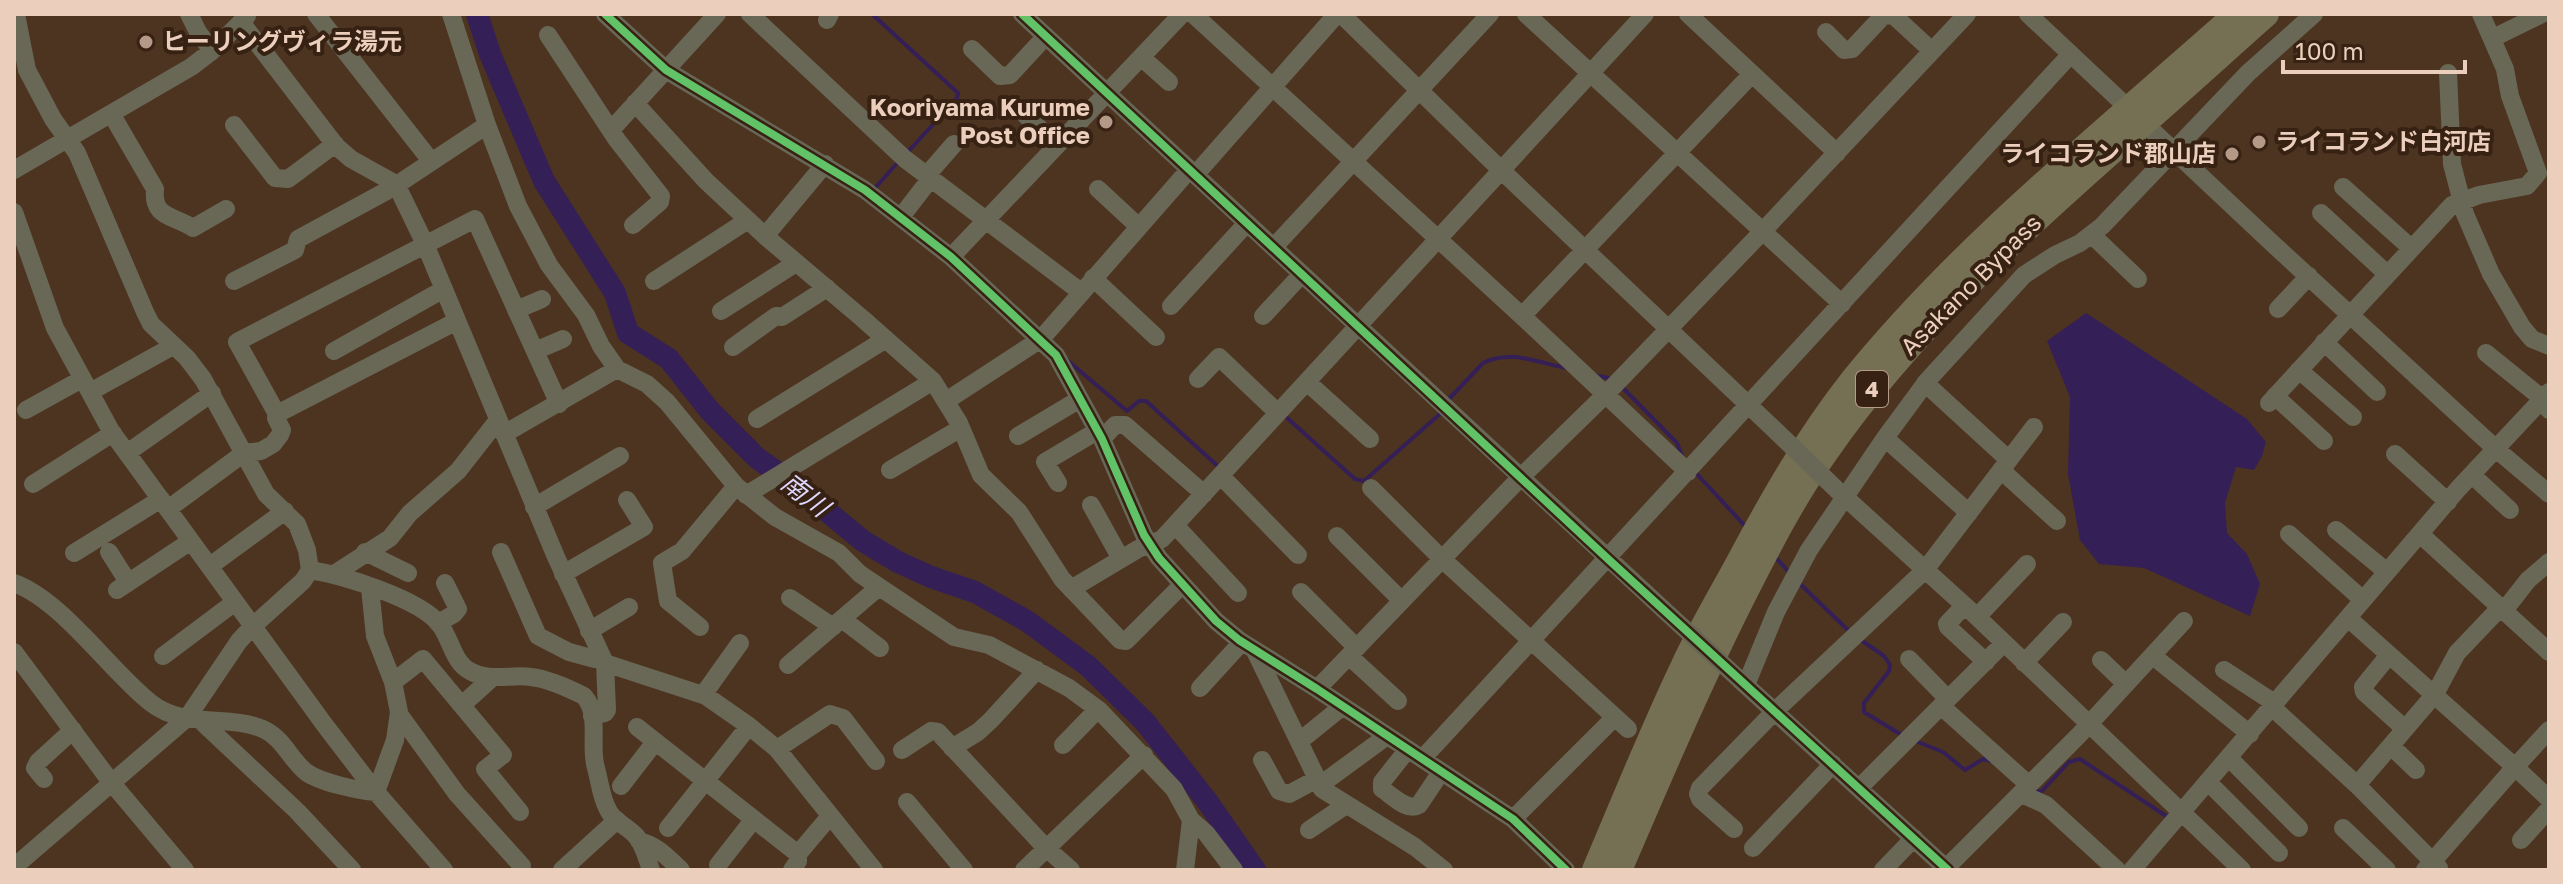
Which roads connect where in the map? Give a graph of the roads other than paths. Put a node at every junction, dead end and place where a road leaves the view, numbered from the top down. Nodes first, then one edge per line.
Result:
1 (16, 14) edge
2 (189, 14) edge
3 (316, 14) edge
4 (451, 14) edge
5 (717, 14) edge
6 (750, 14) edge
7 (1022, 14) edge
8 (1182, 14) edge
9 (1193, 14) edge
10 (1339, 14) edge
11 (1490, 14) edge
12 (1526, 14) edge
13 (1645, 14) edge
14 (1688, 14) edge
15 (1967, 14) edge
16 (2028, 14) edge
17 (2237, 14) edge
18 (2266, 14) edge
19 (2314, 14) edge
20 (2481, 14) edge
21 (2542, 14) edge
22 (614, 17) edge
23 (245, 18) edge
24 (1826, 32) dead end
25 (548, 35) dead end
26 (1046, 36) junction
27 (2493, 38) junction
28 (972, 49) dead end
29 (212, 51) junction
30 (1932, 51) junction
31 (2071, 54) junction
32 (1141, 57) junction
33 (666, 70) junction
34 (1592, 73) junction
35 (2448, 73) dead end
36 (1752, 74) junction
37 (1169, 82) dead end
38 (1272, 86) junction
39 (1420, 91) junction
40 (1106, 93) junction
41 (635, 103) junction
42 (1014, 104) dead end
43 (112, 115) junction
44 (2137, 116) junction
45 (234, 125) dead end
46 (487, 125) junction
47 (611, 130) junction
48 (68, 139) junction
49 (335, 144) junction
50 (954, 144) dead end
51 (1057, 145) junction
52 (2175, 149) junction
53 (1679, 153) junction
54 (1837, 153) junction
55 (431, 161) junction
56 (1355, 161) junction
57 (825, 164) junction
58 (14, 169) edge
59 (1501, 170) junction
60 (1192, 172) junction
61 (929, 177) junction
62 (396, 184) junction
63 (2343, 187) dead end
64 (1098, 189) dead end
65 (2461, 201) junction
66 (226, 209) dead end
67 (14, 212) edge
68 (904, 213) dead end
69 (2321, 213) dead end
70 (748, 220) junction
71 (986, 220) junction
72 (1247, 223) junction
73 (633, 225) dead end
74 (1139, 227) junction
75 (1762, 232) junction
76 (2092, 235) junction
77 (765, 236) junction
78 (1439, 240) junction
79 (425, 244) junction
80 (1274, 247) junction
81 (2411, 248) junction
82 (1585, 250) junction
83 (951, 257) junction
84 (796, 263) junction
85 (1302, 274) junction
86 (2387, 274) junction
87 (2309, 276) junction
88 (2138, 279) dead end
89 (234, 281) dead end
90 (654, 281) dead end
91 (1087, 285) junction
92 (827, 288) junction
93 (444, 289) junction
94 (542, 299) dead end
95 (1842, 304) junction
96 (1171, 306) dead end
97 (2278, 309) dead end
98 (516, 310) junction
99 (721, 311) dead end
100 (2350, 313) junction
101 (1263, 316) dead end
102 (1522, 316) junction
103 (457, 321) junction
104 (1359, 327) junction
105 (1668, 329) junction
106 (1156, 337) dead end
107 (563, 339) dead end
108 (886, 339) junction
109 (1041, 339) junction
110 (2324, 342) junction
111 (173, 346) junction
112 (2549, 346) edge
113 (733, 347) dead end
114 (334, 351) dead end
115 (535, 351) junction
116 (2486, 353) dead end
117 (617, 369) junction
118 (2299, 370) junction
119 (1198, 379) dead end
120 (933, 381) junction
121 (1307, 382) junction
122 (1925, 383) junction
123 (86, 386) junction
124 (2377, 392) dead end
125 (212, 393) junction
126 (1605, 395) junction
127 (1080, 399) junction
128 (2547, 400) edge
129 (946, 401) junction
130 (559, 404) junction
131 (1750, 405) junction
132 (26, 410) dead end
133 (1278, 413) junction
134 (277, 414) junction
135 (2353, 417) dead end
136 (757, 419) dead end
137 (501, 427) junction
138 (2034, 427) dead end
139 (961, 428) junction
140 (113, 433) junction
141 (1099, 435) junction
142 (1018, 436) dead end
143 (1885, 438) junction
144 (1370, 439) dead end
145 (2324, 441) dead end
146 (2496, 449) junction
147 (127, 453) junction
148 (244, 453) junction
149 (2395, 454) dead end
150 (620, 456) dead end
151 (2005, 465) junction
152 (890, 470) dead end
153 (1688, 472) junction
154 (2472, 475) junction
155 (1221, 476) junction
156 (1521, 477) junction
157 (1058, 483) dead end
158 (33, 484) dead end
159 (1371, 488) dead end
160 (741, 490) junction
161 (1840, 492) junction
162 (1204, 494) junction
163 (2549, 494) edge
164 (627, 500) dead end
165 (2448, 502) junction
166 (164, 504) junction
167 (1091, 505) dead end
168 (534, 507) junction
169 (2510, 510) dead end
170 (285, 511) junction
171 (1969, 513) junction
172 (2057, 521) dead end
173 (1175, 525) junction
174 (2336, 530) dead end
175 (2289, 534) dead end
176 (2420, 534) junction
177 (1337, 536) dead end
178 (191, 541) junction
179 (1150, 545) junction
180 (109, 552) dead end
181 (365, 552) junction
182 (501, 552) dead end
183 (74, 553) dead end
184 (1298, 555) dead end
185 (1121, 559) junction
186 (1442, 559) junction
187 (1608, 559) junction
188 (2549, 562) edge
189 (2027, 564) dead end
190 (210, 566) junction
191 (310, 570) junction
192 (1925, 570) junction
193 (2387, 572) junction
194 (408, 573) dead end
195 (334, 574) junction
196 (563, 574) junction
197 (14, 583) edge
198 (445, 583) dead end
199 (1182, 585) junction
200 (879, 587) junction
201 (370, 588) junction
202 (1071, 589) junction
203 (1301, 592) dead end
204 (1238, 593) dead end
205 (790, 598) dead end
206 (2363, 600) junction
207 (1402, 601) junction
208 (235, 602) junction
209 (629, 607) dead end
210 (2502, 609) junction
211 (1970, 612) junction
212 (2348, 618) junction
213 (2184, 621) dead end
214 (2063, 622) dead end
215 (438, 623) junction
216 (837, 623) junction
217 (253, 626) junction
218 (700, 627) dead end
219 (589, 631) junction
220 (1532, 640) junction
221 (740, 643) dead end
222 (2004, 643) junction
223 (1248, 646) junction
224 (880, 648) dead end
225 (14, 652) edge
226 (1353, 652) junction
227 (2549, 652) edge
228 (2389, 655) junction
229 (163, 656) dead end
230 (2153, 656) junction
231 (1909, 659) dead end
232 (604, 660) junction
233 (2101, 660) dead end
234 (1986, 662) junction
235 (2024, 663) junction
236 (788, 665) dead end
237 (1037, 670) junction
238 (2224, 670) dead end
239 (493, 677) junction
240 (393, 682) junction
241 (1743, 683) junction
242 (2126, 684) junction
243 (1200, 688) dead end
244 (1317, 689) junction
245 (2435, 694) junction
246 (703, 695) junction
247 (1398, 701) dead end
248 (1945, 703) junction
249 (462, 705) junction
250 (1343, 706) junction
251 (2274, 706) junction
252 (1098, 709) junction
253 (1775, 711) junction
254 (399, 714) junction
255 (592, 716) junction
256 (194, 720) junction
257 (2089, 724) junction
258 (749, 726) junction
259 (637, 727) dead end
260 (2405, 729) junction
261 (73, 730) junction
262 (2549, 730) edge
263 (2250, 734) junction
264 (1306, 736) dead end
265 (1387, 736) junction
266 (655, 742) junction
267 (1063, 745) dead end
268 (2391, 746) junction
269 (952, 748) junction
270 (777, 749) junction
271 (902, 750) dead end
272 (1415, 754) junction
273 (1144, 755) junction
274 (2229, 758) junction
275 (1262, 760) dead end
276 (876, 761) dead end
277 (1833, 764) junction
278 (2515, 767) junction
279 (2416, 770) dead end
280 (1441, 772) junction
281 (44, 779) dead end
282 (1322, 779) junction
283 (705, 781) junction
284 (111, 782) junction
285 (2208, 782) junction
286 (2357, 785) junction
287 (621, 786) dead end
288 (1859, 788) junction
289 (2025, 789) junction
290 (376, 792) junction
291 (2549, 799) edge
292 (907, 802) dead end
293 (1346, 805) junction
294 (2549, 809) edge
295 (520, 812) dead end
296 (2181, 812) junction
297 (830, 816) junction
298 (754, 819) junction
299 (1513, 819) junction
300 (617, 820) junction
301 (1191, 820) junction
302 (668, 828) dead end
303 (2299, 828) dead end
304 (2343, 828) dead end
305 (1734, 829) dead end
306 (1309, 830) dead end
307 (1914, 838) junction
308 (2521, 840) dead end
309 (639, 841) junction
310 (1048, 848) junction
311 (1753, 848) dead end
312 (2279, 853) dead end
313 (19, 855) edge
314 (795, 862) edge
315 (718, 865) dead end
316 (522, 866) dead end
317 (2433, 867) edge
318 (440, 869) edge
319 (1946, 869) edge
320 (185, 870) edge
321 (352, 870) edge
322 (562, 870) edge
323 (651, 870) edge
324 (681, 870) edge
325 (874, 870) edge
326 (964, 870) edge
327 (1024, 870) edge
328 (1071, 870) edge
329 (1185, 870) edge
330 (1234, 870) edge
331 (1444, 870) edge
332 (1566, 870) edge
333 (1595, 870) edge
334 (1619, 870) edge
335 (1883, 870) edge
336 (2117, 870) edge
337 (2132, 870) edge
338 (2242, 870) edge
339 (2387, 870) edge

1 - 48 street
2 - 29 street
3 - 55 street
4 - 46 street
5 - 33 street
6 - 61 street
7 - 26 street
8 - 32 street
9 - 38 street
10 - 38 street
10 - 39 street
11 - 39 street
12 - 34 street
13 - 34 street
14 - 36 street
15 - 30 street
16 - 31 street
17 - 44 highway, Asakano Bypass / 4
18 - 44 highway, Asakano Bypass / 4
19 - 52 street
20 - 27 street
21 - 27 street
22 - 33 street
23 - 29 street
23 - 49 street
24 - 30 street
25 - 47 street
26 - 28 street
26 - 40 street
27 - 65 street
29 - 43 street
30 - 54 street
31 - 44 street
31 - 95 street
32 - 37 street
32 - 40 street
33 - 41 street
33 - 57 street
34 - 53 street
34 - 59 street
35 - 65 street
36 - 53 street
36 - 54 street
38 - 56 street
38 - 60 street
39 - 56 street
39 - 59 street
40 - 51 street
40 - 60 street
41 - 47 street
41 - 70 street
42 - 51 street
43 - 48 street
43 - 66 street
44 - 52 street
44 - 333 highway, Asakano Bypass / 4
44 - 334 highway, Asakano Bypass / 4
45 - 49 street
46 - 55 street
46 - 117 street
47 - 73 street
48 - 58 street
48 - 111 street
49 - 62 street
50 - 61 street
51 - 71 street
52 - 76 street
52 - 87 street
53 - 75 street
53 - 82 street
54 - 75 street
55 - 62 street
56 - 78 street
56 - 80 street
57 - 77 street
57 - 83 street
59 - 78 street
59 - 82 street
60 - 72 street
60 - 74 street
61 - 68 street
61 - 71 street
62 - 79 street
62 - 89 street
63 - 81 street
64 - 74 street
65 - 81 street
65 - 112 street
67 - 123 street
69 - 86 street
70 - 77 street
70 - 90 street
71 - 83 street
71 - 91 street
72 - 80 street
72 - 96 street
74 - 91 street
75 - 95 street
75 - 105 street
76 - 88 street
76 - 122 street
77 - 84 street
78 - 102 street
78 - 104 street
79 - 93 street
79 - 98 street
79 - 134 street
80 - 85 street
81 - 86 street
82 - 102 street
82 - 105 street
83 - 109 street
84 - 92 street
84 - 99 street
85 - 101 street
85 - 104 street
86 - 100 street
87 - 97 street
87 - 100 street
91 - 106 street
91 - 109 street
92 - 108 street
92 - 113 street
93 - 103 street
93 - 114 street
94 - 98 street
95 - 131 street
98 - 115 street
100 - 110 street
100 - 146 street
102 - 126 street
103 - 134 street
103 - 137 street
104 - 121 street
104 - 156 street
105 - 126 street
105 - 131 street
107 - 115 street
108 - 120 street
108 - 136 street
109 - 127 street
109 - 129 street
110 - 118 street
110 - 124 street
111 - 123 street
111 - 125 street
115 - 130 street
116 - 128 street
117 - 130 street
117 - 160 street
118 - 135 street
118 - 145 street
119 - 133 street
120 - 129 street
120 - 160 street
121 - 133 street
121 - 144 street
122 - 143 street
122 - 151 street
123 - 132 street
123 - 140 street
125 - 147 street
125 - 148 street
126 - 153 street
126 - 156 street
127 - 141 street
127 - 142 street
128 - 146 street
129 - 139 street
130 - 137 street
131 - 153 street
131 - 161 street, bridge
133 - 155 street
134 - 148 street
137 - 168 street
137 - 181 street
138 - 151 street
139 - 152 street
139 - 202 street
140 - 147 street
140 - 158 street
141 - 157 street
141 - 162 street
141 - 179 street
143 - 161 street
143 - 171 street
146 - 154 street
146 - 163 street
147 - 166 street
148 - 166 street
148 - 170 street
149 - 165 street
150 - 168 street
151 - 171 street
151 - 172 street
153 - 187 street
154 - 165 street
154 - 169 street
155 - 162 street
155 - 184 street
156 - 186 street
156 - 187 street
159 - 186 street
160 - 200 street
160 - 218 street
161 - 192 street
161 - 241 street
162 - 173 street
164 - 196 street
165 - 176 street
166 - 178 street
166 - 183 street
167 - 185 street
168 - 196 street
170 - 190 street
170 - 191 street
171 - 192 street
173 - 179 street
173 - 204 street
174 - 193 street
175 - 206 street
176 - 193 street
176 - 210 street
177 - 207 street
178 - 180 street
178 - 190 street
179 - 185 street
179 - 199 street
181 - 194 street
181 - 195 street
182 - 232 street
185 - 202 street
186 - 207 street
186 - 220 street
187 - 220 street
187 - 241 street, bridge
188 - 210 street
189 - 211 street
190 - 208 street
191 - 195 street
191 - 217 street
192 - 211 street
192 - 253 street
193 - 206 street
195 - 201 street
196 - 219 street
197 - 256 street
198 - 215 street
199 - 202 street
199 - 223 street
200 - 216 street
200 - 237 street
201 - 215 street
201 - 240 street
203 - 226 street
205 - 216 street
206 - 212 street
207 - 226 street
208 - 217 street
208 - 229 street
209 - 219 street
210 - 227 street
210 - 245 street
211 - 222 street
211 - 234 street
212 - 228 street
212 - 251 street
213 - 230 street
214 - 235 street
215 - 239 street
216 - 224 street
216 - 236 street
217 - 256 street
217 - 290 street
219 - 232 street
220 - 272 street
220 - 299 street
221 - 246 street
222 - 234 street
222 - 235 street
223 - 243 street
223 - 244 street
223 - 282 street
225 - 261 street
226 - 244 street
226 - 247 street
228 - 245 street
228 - 260 street
230 - 242 street
230 - 263 street
231 - 248 street
232 - 246 street
232 - 255 street
233 - 242 street
234 - 248 street
235 - 257 street
237 - 252 street
237 - 269 street
238 - 251 street
239 - 249 street
239 - 255 street
240 - 249 street
240 - 254 street
241 - 253 street
242 - 257 street
244 - 250 street
245 - 260 street
245 - 278 street
246 - 258 street
248 - 288 street
248 - 289 street
249 - 295 street
250 - 264 street
250 - 265 street
251 - 263 street
251 - 286 street
252 - 267 street
252 - 273 street
253 - 277 street
253 - 305 street
254 - 290 street
254 - 316 street
255 - 300 street
256 - 284 street
256 - 290 street
256 - 321 street
257 - 289 street
257 - 296 street
258 - 270 street
258 - 283 street
259 - 266 street
260 - 268 street
261 - 281 street
261 - 284 street
262 - 278 street
263 - 274 street
265 - 272 street
265 - 282 street
266 - 283 street
266 - 287 street
268 - 279 street
268 - 286 street
269 - 271 street
269 - 310 street
270 - 276 street
270 - 297 street
272 - 280 street
272 - 280 street
273 - 301 street
273 - 310 street
274 - 285 street
274 - 303 street
275 - 282 street
277 - 288 street
277 - 311 street
278 - 291 street
278 - 317 street
280 - 299 street
282 - 293 street
283 - 298 street
283 - 302 street
284 - 313 street
284 - 320 street
285 - 296 street
285 - 312 street
286 - 317 street
288 - 307 street
289 - 319 street
289 - 336 street
290 - 318 street
292 - 326 street
293 - 306 street
293 - 331 street
294 - 308 street
296 - 337 street
296 - 338 street
297 - 314 street
297 - 325 street
298 - 314 street
298 - 315 street
299 - 332 street
300 - 309 street
300 - 322 street
301 - 329 street
301 - 330 street
304 - 339 street
307 - 319 street
307 - 335 street
309 - 323 street
309 - 324 street
310 - 327 street
310 - 328 street

